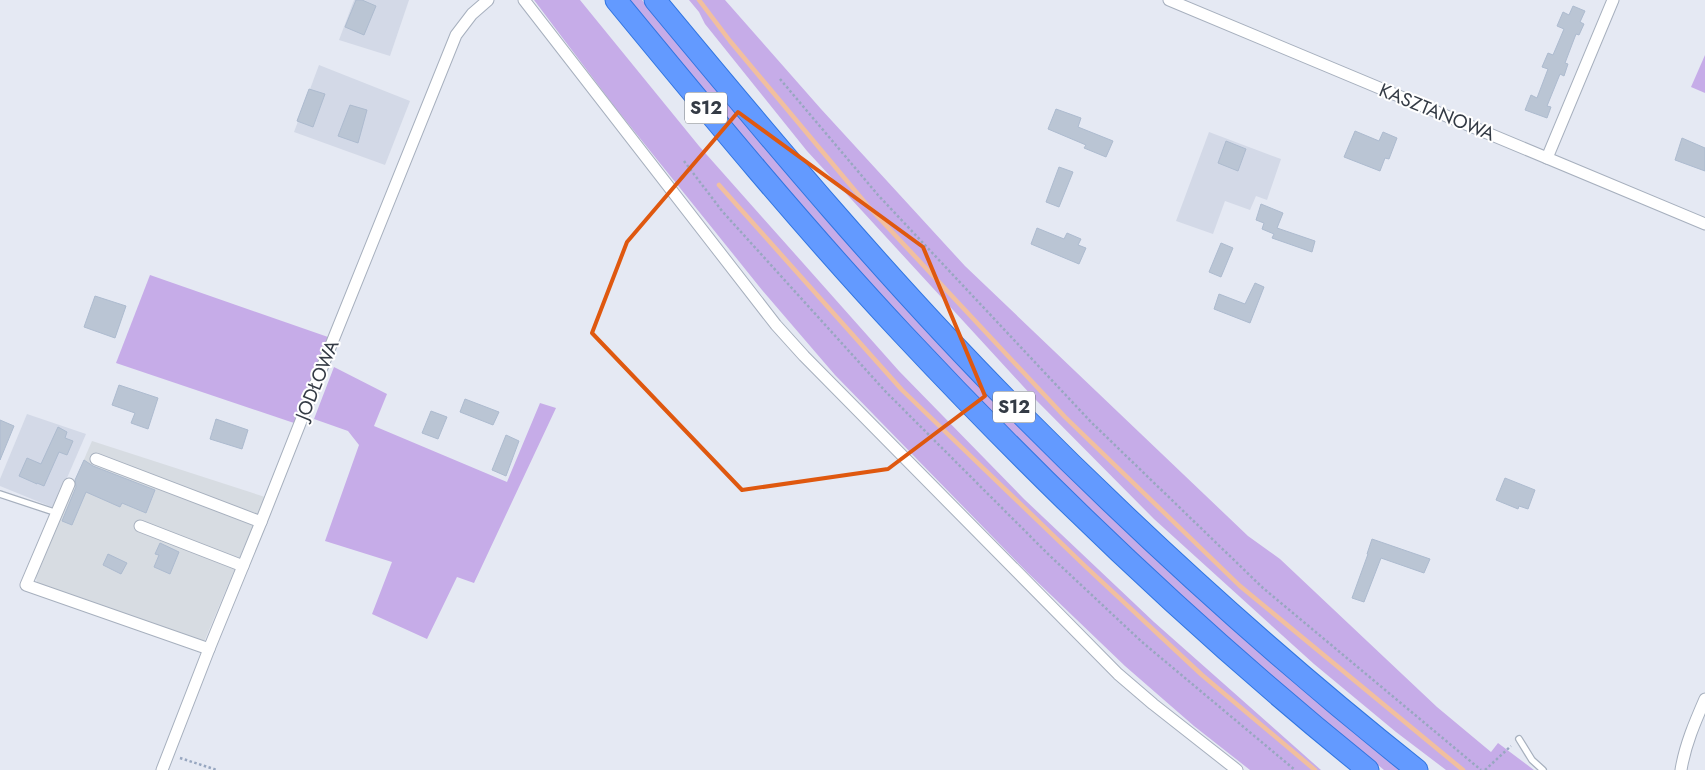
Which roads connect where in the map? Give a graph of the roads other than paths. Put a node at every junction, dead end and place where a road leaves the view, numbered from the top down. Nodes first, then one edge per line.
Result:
1 (488, 0) edge
2 (524, 0) edge
3 (616, 0) edge
4 (654, 0) edge
5 (1169, 0) edge
6 (1613, 0) edge
7 (1548, 158) junction
8 (1705, 224) edge
9 (96, 459) dead end
10 (69, 484) dead end
11 (0, 494) edge
12 (57, 513) junction
13 (261, 522) junction
14 (140, 526) dead end
15 (243, 566) junction
16 (209, 649) junction
17 (1705, 699) edge
18 (1519, 739) road end
19 (162, 770) edge
20 (1237, 770) edge
21 (1368, 770) edge
22 (1417, 770) edge
23 (1543, 770) edge
24 (1681, 770) edge

1 - 13 street, JODŁOWA
2 - 20 street
3 - 21 highway, S12
4 - 22 highway, S12
5 - 7 street, KASZTANOWA
6 - 7 street
7 - 8 street, KASZTANOWA
9 - 13 street
10 - 12 street
11 - 12 lane
12 - 16 street
13 - 15 street, JODŁOWA
14 - 15 street
15 - 16 street, JODŁOWA
16 - 19 street, JODŁOWA
17 - 24 street
18 - 23 lane

